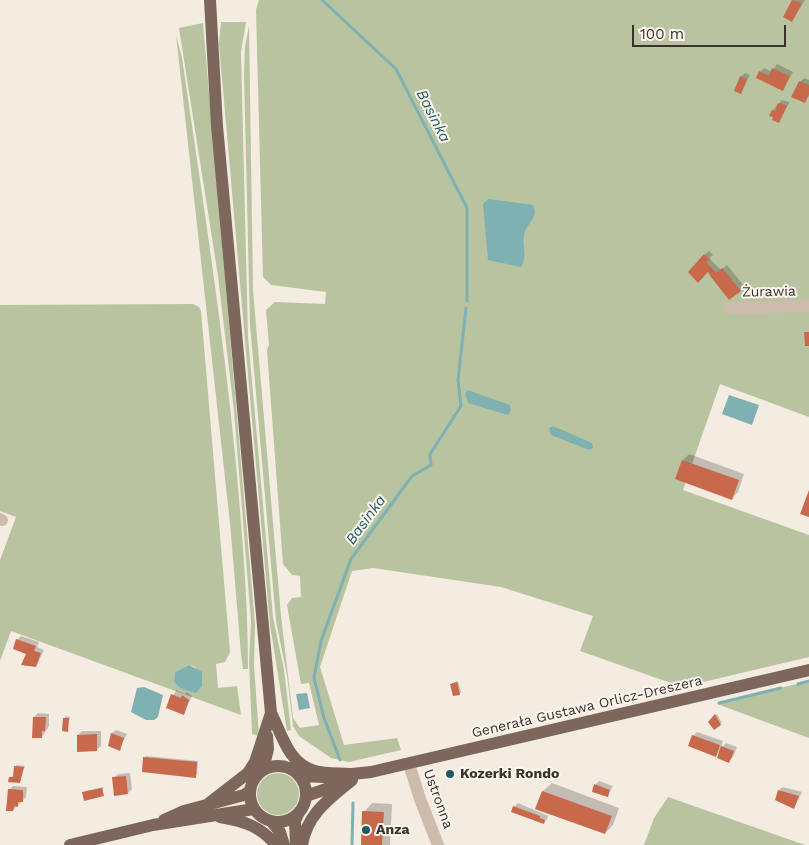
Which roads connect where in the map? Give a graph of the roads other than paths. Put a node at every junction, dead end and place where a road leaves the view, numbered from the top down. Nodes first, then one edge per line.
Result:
1 (210, 0) edge
2 (809, 306) edge
3 (729, 308) dead end
4 (809, 670) edge
5 (271, 713) junction
6 (265, 728) junction
7 (279, 728) junction
8 (409, 764) junction
9 (263, 769) junction
10 (295, 772) junction
11 (351, 777) junction
12 (250, 791) junction
13 (306, 796) junction
14 (254, 809) junction
15 (210, 810) junction
16 (299, 812) junction
17 (271, 821) junction
18 (70, 845) edge
19 (276, 845) edge
20 (284, 845) edge
21 (296, 845) edge
22 (302, 845) edge
23 (438, 845) edge

1 - 5 main road
2 - 3 street, Żurawia
4 - 8 main road, Generała Gustawa Orlicz-Dreszera
5 - 6 main road
5 - 7 main road
6 - 9 main road
6 - 15 main road
7 - 10 main road
7 - 11 main road
8 - 11 main road, Generała Gustawa Orlicz-Dreszera
8 - 23 street, Ustronna
9 - 10 main road
9 - 12 main road
10 - 11 main road, Generała Gustawa Orlicz-Dreszera
10 - 13 main road
11 - 13 main road, Generała Gustawa Orlicz-Dreszera
11 - 22 main road
12 - 14 main road
12 - 15 main road
13 - 16 main road
14 - 15 main road
14 - 17 main road
15 - 18 main road
15 - 19 main road
16 - 17 main road
16 - 21 main road
17 - 20 main road

